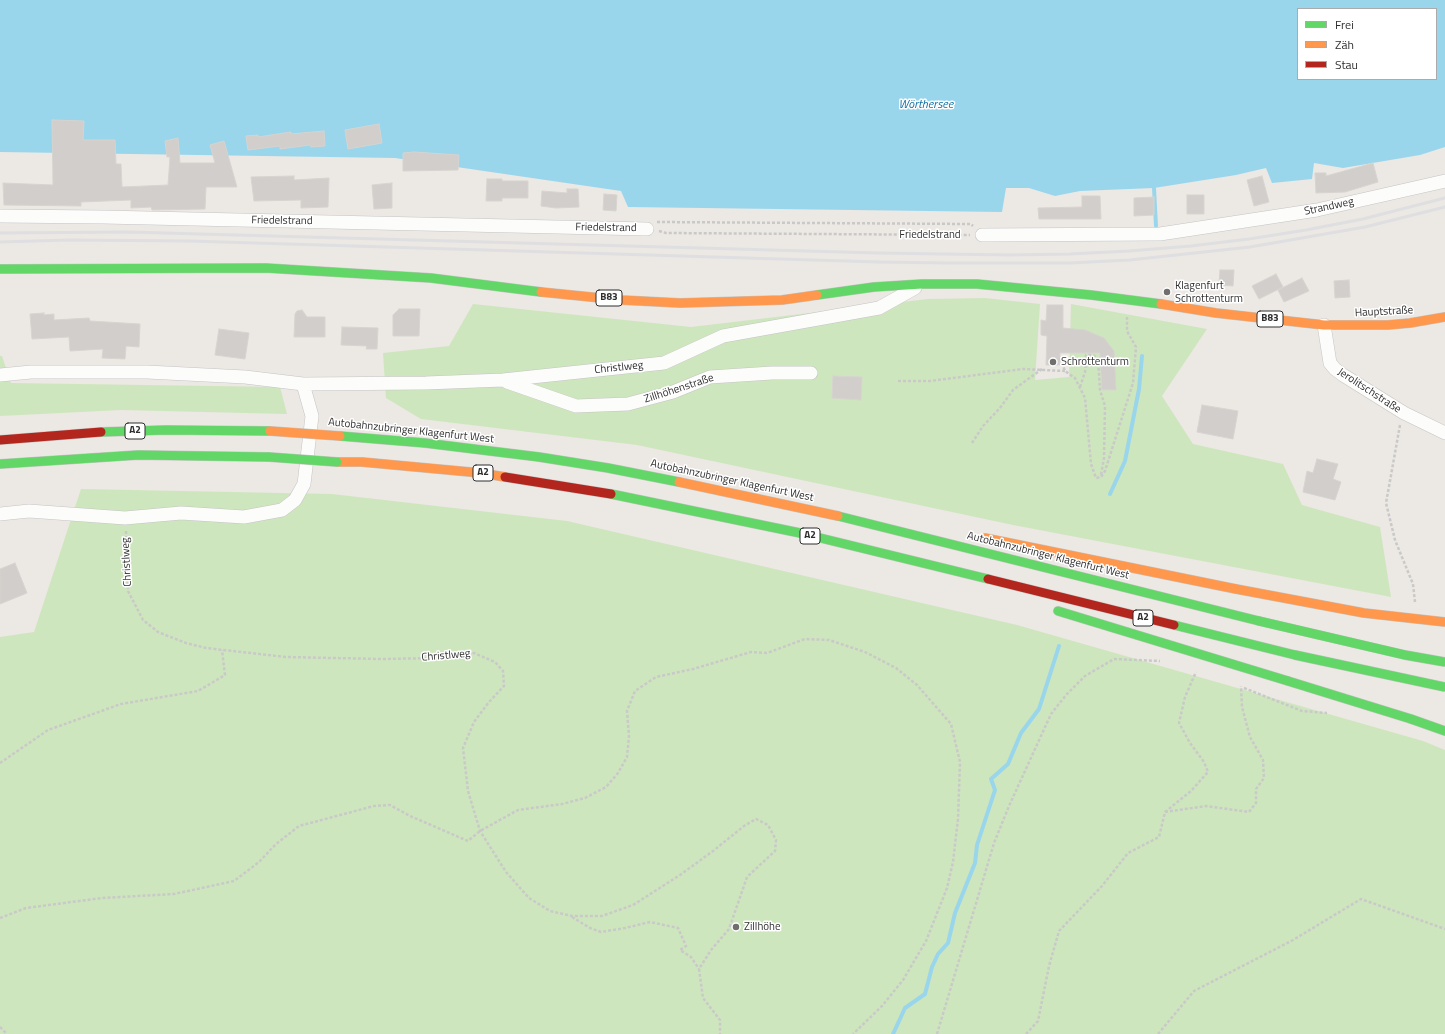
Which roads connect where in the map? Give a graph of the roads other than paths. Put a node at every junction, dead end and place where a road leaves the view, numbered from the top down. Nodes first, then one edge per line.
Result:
1 (1445, 181) edge
2 (0, 216) edge
3 (647, 229) road end
4 (982, 235) road end
5 (0, 269) edge
6 (922, 284) junction
7 (1445, 317) edge
8 (1324, 325) junction
9 (811, 373) dead end
10 (0, 375) edge
11 (503, 380) junction
12 (303, 384) junction
13 (1445, 433) edge
14 (0, 440) edge
15 (0, 464) edge
16 (0, 514) edge
17 (926, 538) junction
18 (962, 538) dead end
19 (976, 538) dead end
20 (991, 580) junction
21 (1032, 599) dead end
22 (1052, 609) dead end
23 (1445, 622) edge
24 (1445, 662) edge
25 (1445, 687) edge
26 (1445, 731) edge

1 - 4 street, Strandweg
2 - 3 street, Friedelstrand
5 - 6 main road, B83
6 - 8 main road, B83
6 - 11 street, Christlweg
7 - 8 main road, Hauptstraße / B83
8 - 13 street, Jerolitschstraße
9 - 11 street, Zillhöhenstraße
10 - 12 street, Christlweg
11 - 12 street, Christlweg
12 - 16 street
14 - 17 main road, Autobahnzubringer Klagenfurt West / A2, bridge
15 - 20 main road, A2, bridge
17 - 18 main road
17 - 24 main road, Autobahnzubringer Klagenfurt West / A2, bridge
19 - 23 main road, bridge
20 - 21 main road
20 - 25 main road, A2, bridge
22 - 26 main road, bridge

